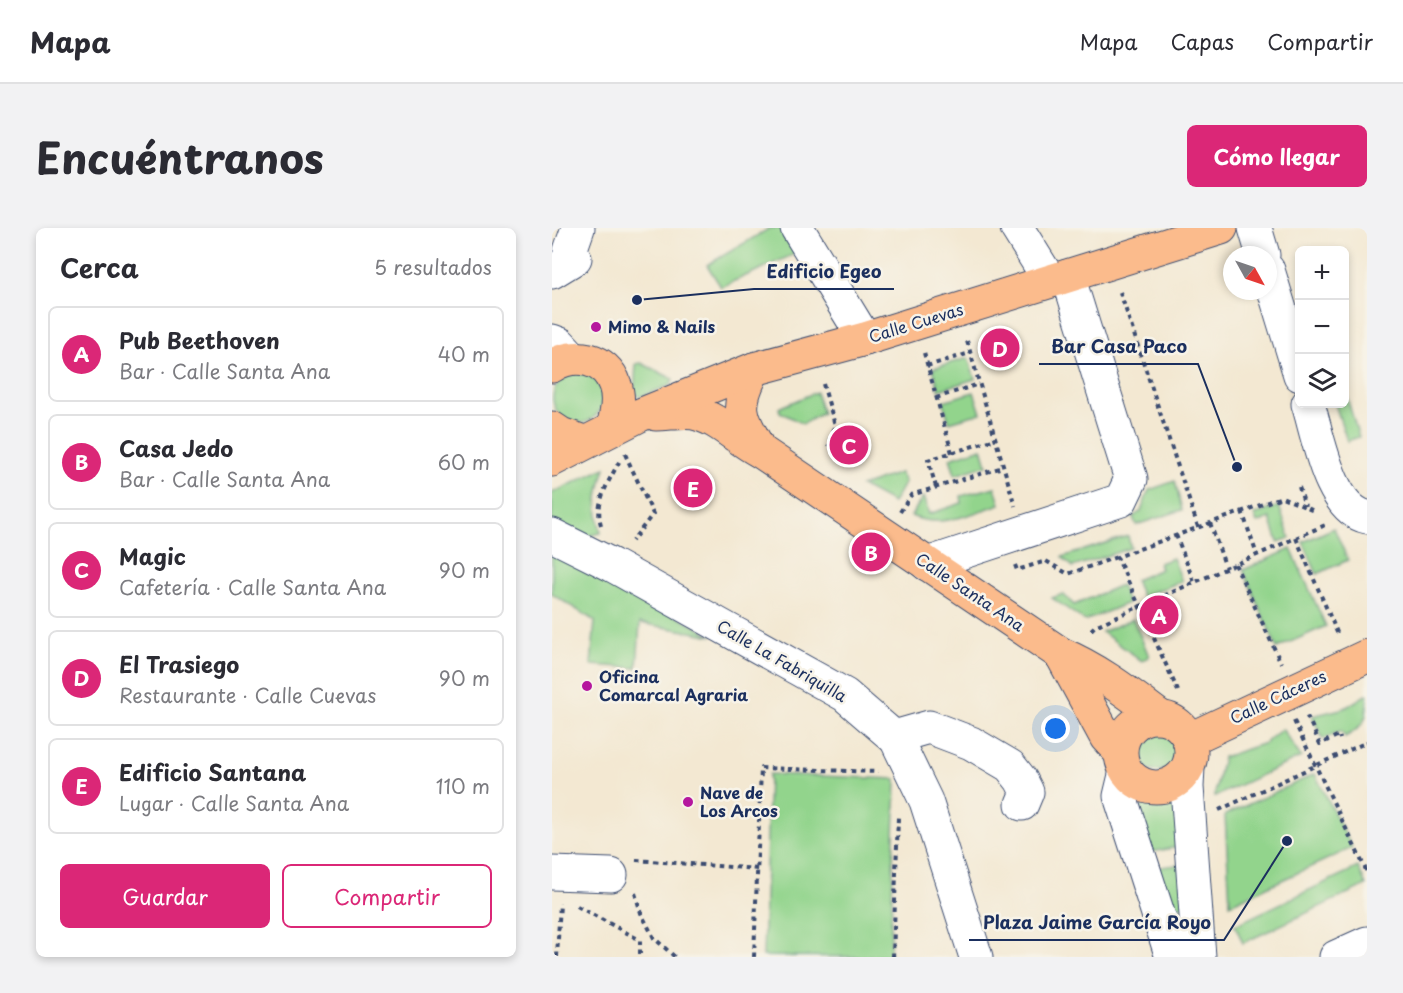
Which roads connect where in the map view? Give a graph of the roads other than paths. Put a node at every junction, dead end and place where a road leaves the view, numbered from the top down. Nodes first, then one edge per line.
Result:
1 (578, 228) edge
2 (797, 228) edge
3 (1017, 228) edge
4 (1221, 228) edge
5 (1255, 228) edge
6 (1260, 246) edge
7 (552, 272) edge
8 (1059, 279) junction
9 (1277, 300) edge
10 (865, 339) junction
11 (559, 355) edge
12 (1295, 361) edge
13 (754, 369) junction
14 (1309, 408) edge
15 (552, 428) edge
16 (623, 438) junction
17 (584, 442) junction
18 (760, 451) junction
19 (552, 460) edge
20 (1367, 517) edge
21 (552, 535) edge
22 (927, 564) junction
23 (1061, 654) junction
24 (1367, 656) edge
25 (1171, 708) junction
26 (894, 737) junction
27 (1189, 753) junction
28 (1123, 761) junction
29 (1022, 804) dead end
30 (626, 878) road end
31 (556, 885) edge
32 (1367, 943) edge
33 (976, 957) edge
34 (1172, 957) edge
35 (1199, 957) edge
36 (1336, 957) edge

1 - 7 street
2 - 10 street
3 - 8 street
4 - 8 main road, Calle Cuevas
5 - 6 street
8 - 10 main road, Calle Cuevas
8 - 22 street
9 - 12 street
10 - 13 main road, Calle Cuevas
11 - 16 main road
13 - 16 main road, Calle Cuevas
13 - 18 main road, Calle Santa Ana
14 - 20 street
15 - 17 main road
16 - 17 main road, Calle Cuevas
16 - 18 main road, Calle Santa Ana
17 - 19 main road, Calle Cuevas
18 - 22 main road, Calle Santa Ana
21 - 26 street, Calle La Fabriquilla
22 - 23 main road, Calle Santa Ana
23 - 25 main road, Calle Santa Ana
23 - 28 main road, Calle Santa Ana
24 - 27 main road, Calle Cáceres
25 - 27 main road
25 - 28 main road
26 - 29 street
26 - 33 street, Calle La Fabriquilla
27 - 28 main road
27 - 35 street
28 - 34 street
30 - 31 street
32 - 36 street

